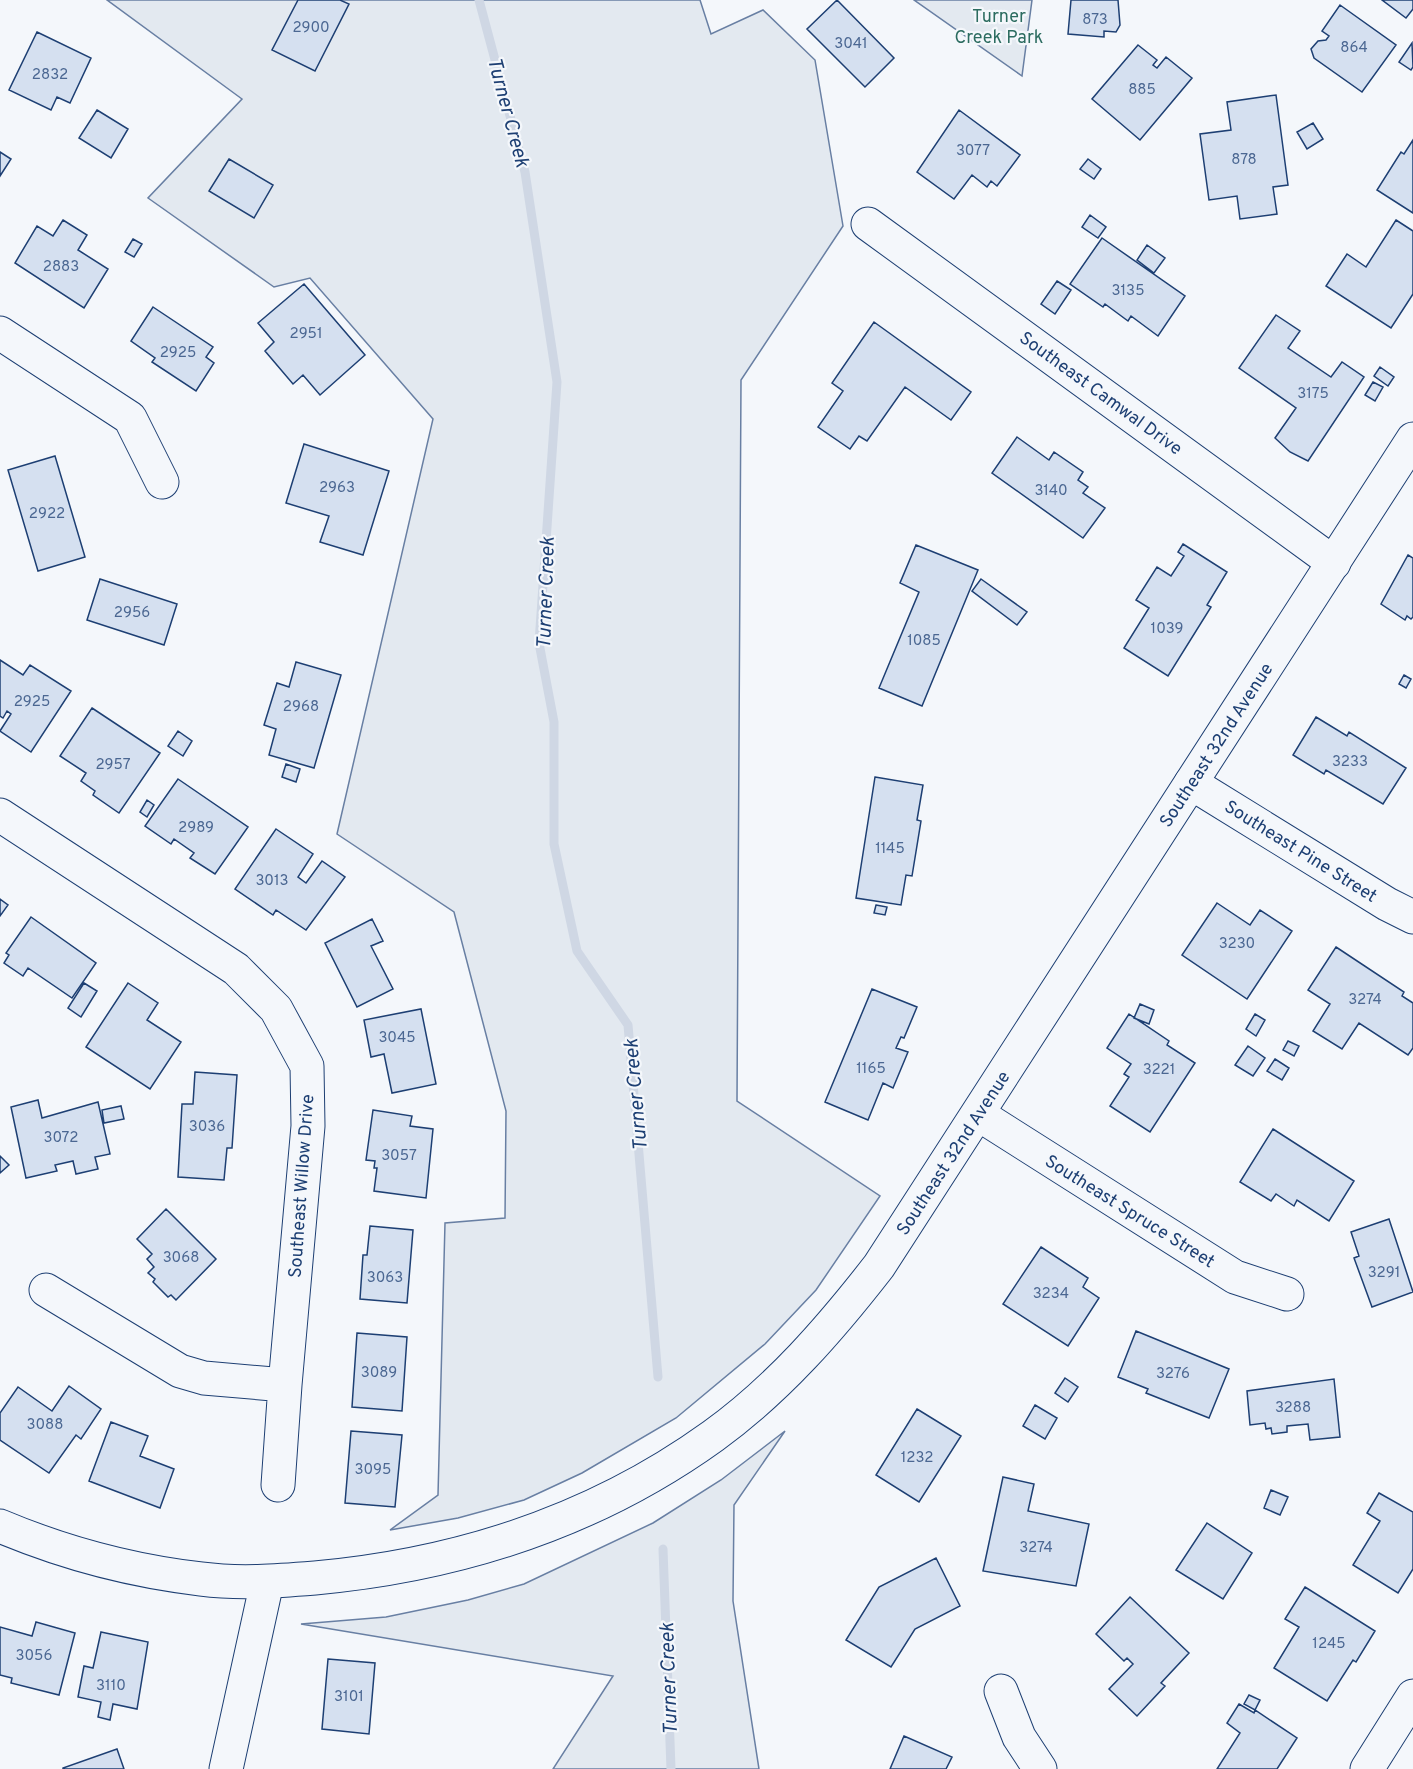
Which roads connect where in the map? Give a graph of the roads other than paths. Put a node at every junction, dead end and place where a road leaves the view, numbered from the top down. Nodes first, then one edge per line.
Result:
1 (868, 224) dead end
2 (0, 333) edge
3 (1413, 439) edge
4 (162, 482) dead end
5 (1334, 562) junction
6 (1191, 783) junction
7 (0, 815) edge
8 (1413, 917) edge
9 (978, 1114) junction
10 (46, 1290) dead end
11 (1287, 1294) dead end
12 (285, 1385) junction
13 (278, 1485) dead end
14 (0, 1526) edge
15 (267, 1582) junction
16 (1001, 1690) dead end
17 (1413, 1696) edge
18 (226, 1769) edge
19 (1040, 1769) edge
20 (1367, 1769) edge

1 - 5 street, Southeast Camwal Drive
2 - 4 street
3 - 5 street, Southeast 32nd Avenue
5 - 6 street, Southeast 32nd Avenue
6 - 8 street, Southeast Pine Street
6 - 9 street, Southeast 32nd Avenue
7 - 12 street, Southeast Willow Drive
9 - 11 street, Southeast Spruce Street
9 - 15 street, Southeast 32nd Avenue
10 - 12 street
12 - 13 street, Southeast Willow Drive
14 - 15 street, Southeast 32nd Avenue
15 - 18 street
16 - 19 street
17 - 20 street

